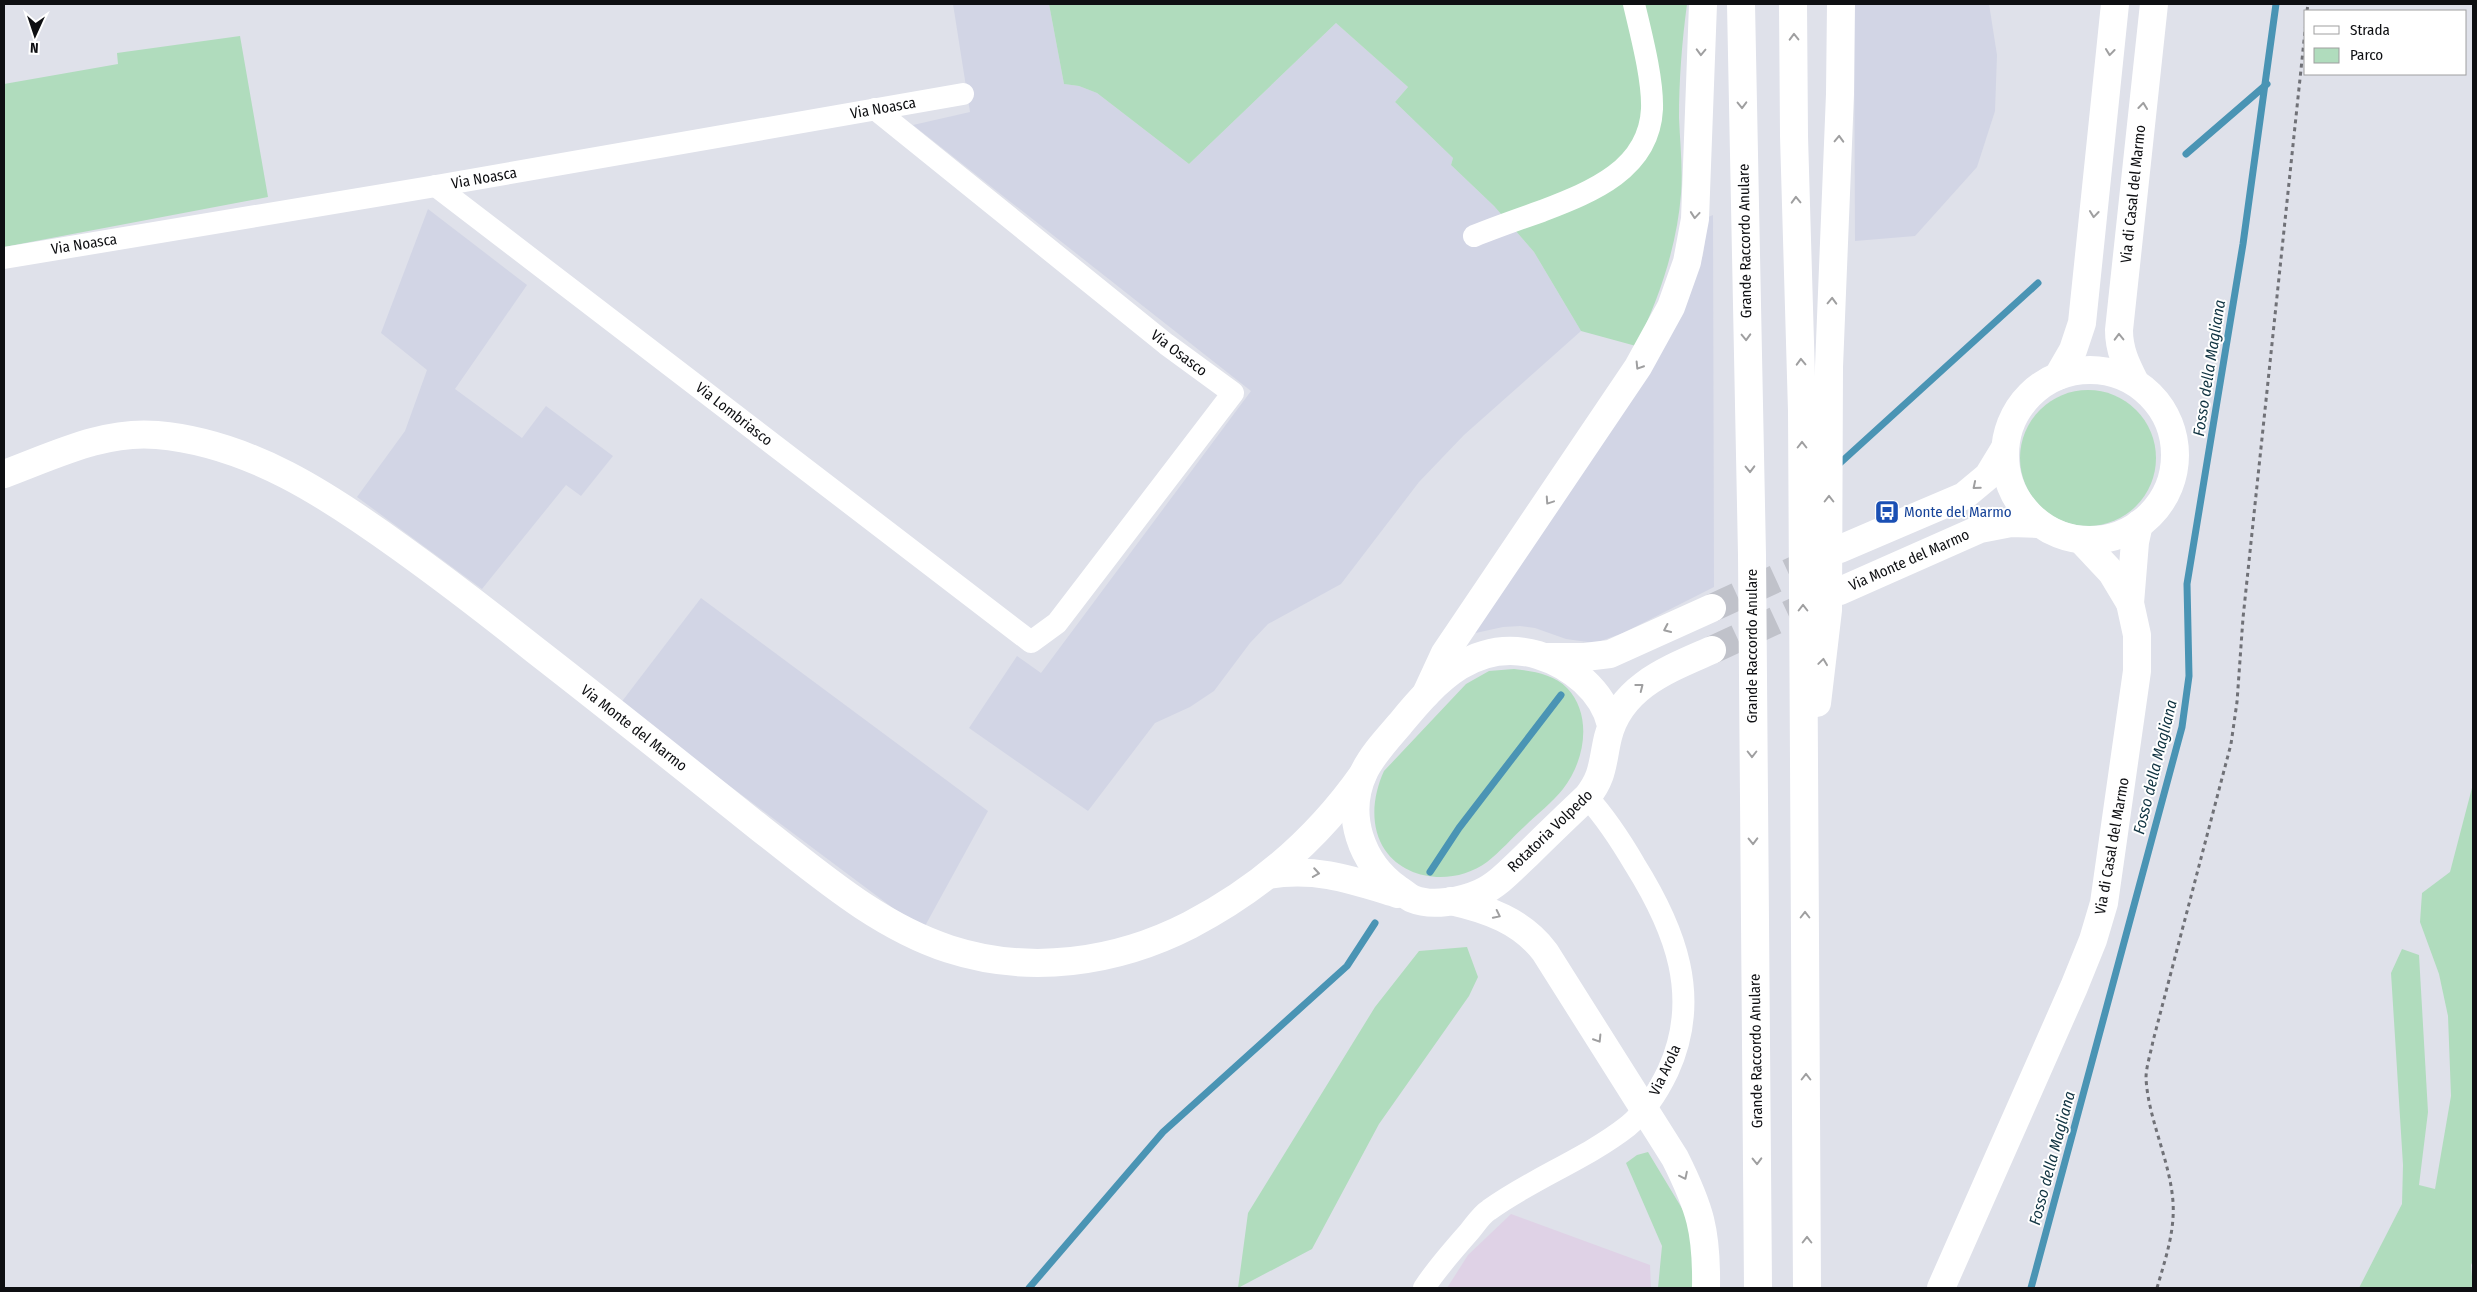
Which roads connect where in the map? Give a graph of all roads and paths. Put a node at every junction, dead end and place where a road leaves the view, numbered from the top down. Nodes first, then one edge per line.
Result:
1 (1634, 4) edge
2 (1703, 4) edge
3 (1741, 4) edge
4 (1793, 4) edge
5 (1841, 4) edge
6 (2115, 4) edge
7 (2154, 4) edge
8 (2304, 41) edge
9 (963, 94) dead end
10 (875, 109) junction
11 (436, 186) junction
12 (1474, 236) dead end
13 (4, 258) edge
14 (2058, 376) junction
15 (2135, 382) junction
16 (2005, 448) junction
17 (4, 474) edge
18 (2038, 524) junction
19 (2139, 524) junction
20 (2082, 541) junction
21 (1840, 549) tunnel mouth
22 (1840, 591) tunnel mouth
23 (2130, 603) junction
24 (1712, 608) tunnel mouth
25 (1031, 642) joint
26 (1712, 650) tunnel mouth
27 (1544, 657) junction
28 (1426, 694) junction
29 (1611, 725) junction
30 (1363, 774) junction
31 (1804, 796) junction
32 (1587, 797) junction
33 (1268, 875) junction
34 (1414, 899) junction
35 (1451, 901) junction
36 (1424, 1288) edge
37 (1706, 1288) edge
38 (1758, 1288) edge
39 (1807, 1288) edge
40 (1942, 1288) edge
41 (2157, 1288) edge

1 - 12 street
2 -> 28 main road
3 -> 38 main road, Grande Raccordo Anulare
31 -> 4 main road
31 -> 5 main road
6 -> 14 main road
15 -> 7 main road, Via di Casal del Marmo
8 - 41 path
9 - 10 street, Via Noasca
10 - 11 street, Via Noasca
10 - 25 street, Via Osasco
11 - 13 street, Via Noasca
11 - 25 street, Via Lombriasco
14 - 15 main road
14 - 16 main road
15 - 19 main road
16 - 18 main road
16 -> 21 main road
17 - 33 main road, Via Monte del Marmo
18 - 20 main road
18 - 22 main road, Via Monte del Marmo
19 - 20 main road
19 - 23 main road, Via di Casal del Marmo
20 - 23 main road
23 - 40 main road, Via di Casal del Marmo
24 -> 27 main road
29 -> 26 main road
27 - 28 main road
27 - 29 main road
28 - 30 main road
29 - 32 main road, Rotatoria Volpedo
30 - 33 main road, Via Monte del Marmo
30 - 34 main road
39 -> 31 main road
32 - 35 main road, Rotatoria Volpedo
32 - 36 street, Via Arola
33 -> 34 main road, Via Monte del Marmo
34 - 35 main road, Rotatoria Volpedo
35 -> 37 main road

